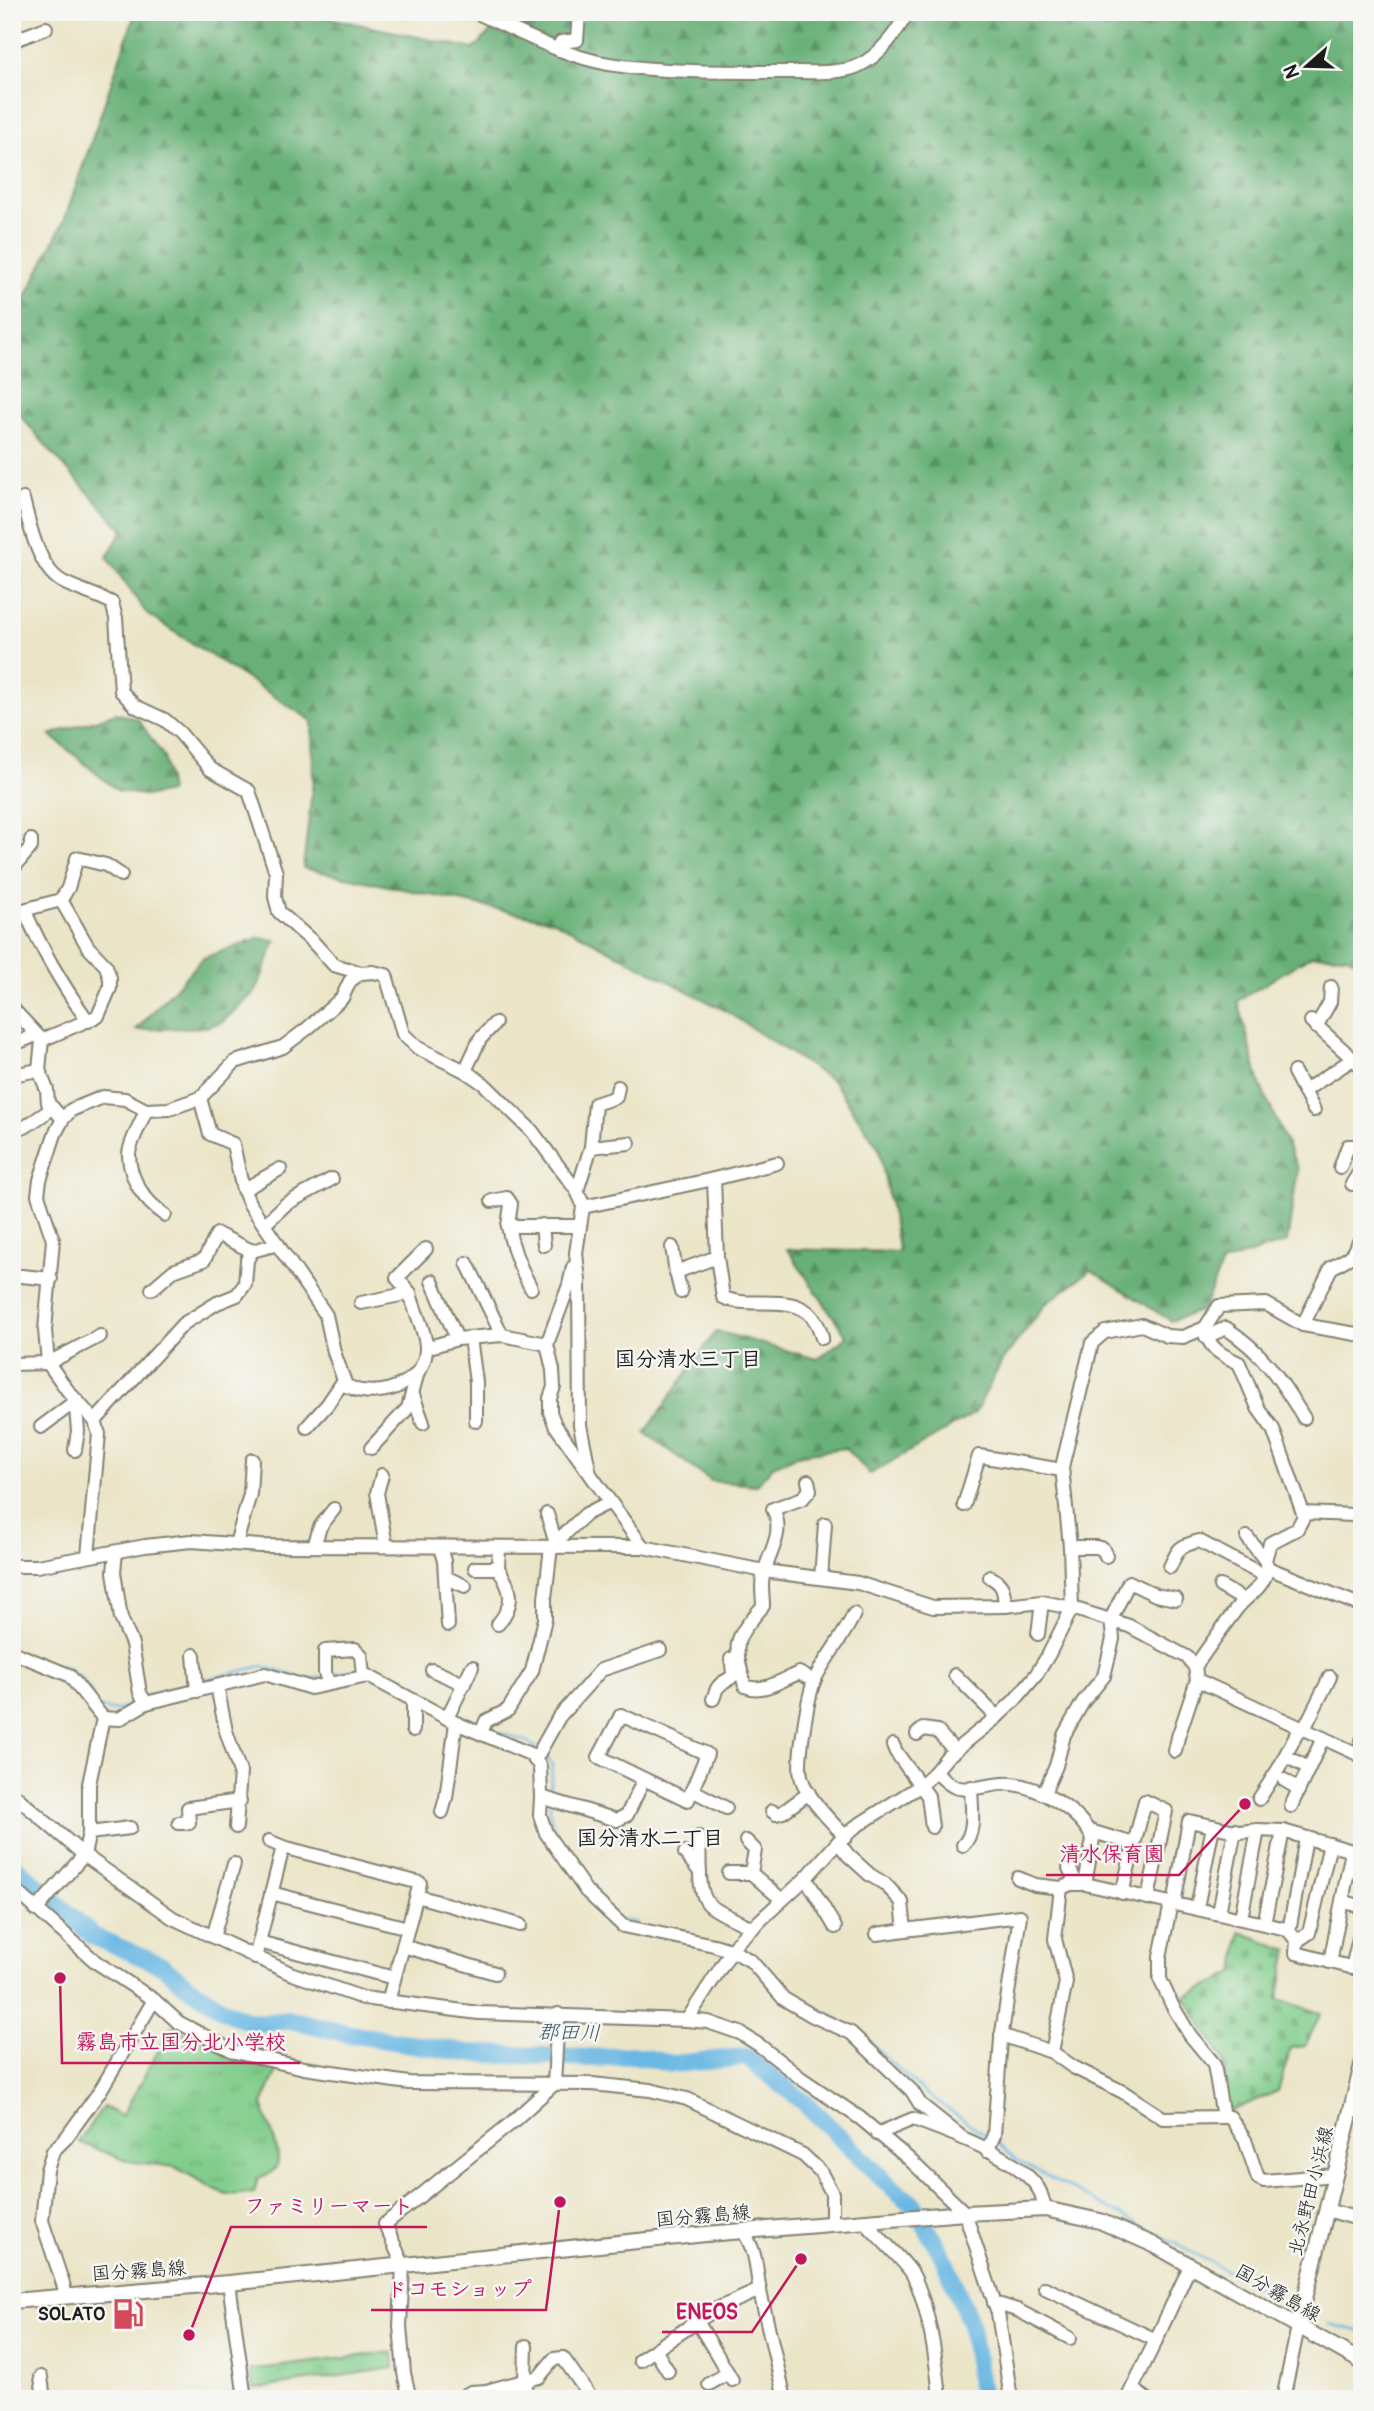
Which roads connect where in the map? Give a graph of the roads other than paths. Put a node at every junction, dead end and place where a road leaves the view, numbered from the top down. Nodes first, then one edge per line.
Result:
1 (475, 12) edge
2 (579, 12) edge
3 (908, 12) edge
4 (46, 28) dead end
5 (12, 41) edge
6 (559, 50) junction
7 (12, 498) edge
8 (31, 840) dead end
9 (12, 870) edge
10 (121, 875) dead end
11 (61, 900) junction
12 (19, 912) edge
13 (361, 974) junction
14 (1331, 986) dead end
15 (12, 1008) edge
16 (88, 1021) junction
17 (495, 1023) dead end
18 (39, 1037) junction
19 (12, 1045) edge
20 (1357, 1063) edge
21 (39, 1070) junction
22 (465, 1072) junction
23 (1294, 1072) dead end
24 (12, 1075) edge
25 (618, 1087) dead end
26 (1304, 1091) junction
27 (200, 1098) junction
28 (53, 1108) junction
29 (146, 1110) junction
30 (1314, 1110) dead end
31 (63, 1119) junction
32 (25, 1127) dead end
33 (629, 1143) dead end
34 (1362, 1146) edge
35 (591, 1147) junction
36 (777, 1163) dead end
37 (1340, 1168) dead end
38 (1362, 1168) edge
39 (280, 1169) dead end
40 (332, 1179) dead end
41 (714, 1179) junction
42 (1352, 1184) dead end
43 (243, 1189) junction
44 (577, 1191) junction
45 (492, 1201) dead end
46 (583, 1207) junction
47 (165, 1214) dead end
48 (265, 1224) junction
49 (542, 1225) junction
50 (508, 1226) junction
51 (579, 1226) junction
52 (1362, 1237) edge
53 (278, 1244) junction
54 (544, 1245) dead end
55 (673, 1247) dead end
56 (426, 1249) dead end
57 (252, 1251) junction
58 (576, 1253) junction
59 (717, 1257) junction
60 (467, 1262) dead end
61 (676, 1272) junction
62 (12, 1275) edge
63 (51, 1279) junction
64 (432, 1281) dead end
65 (531, 1288) dead end
66 (152, 1289) dead end
67 (681, 1292) dead end
68 (410, 1293) junction
69 (361, 1303) dead end
70 (1303, 1325) junction
71 (1206, 1332) junction
72 (502, 1335) junction
73 (1362, 1335) edge
74 (100, 1336) dead end
75 (464, 1338) junction
76 (822, 1338) dead end
77 (547, 1344) junction
78 (426, 1348) junction
79 (48, 1363) junction
80 (12, 1364) edge
81 (418, 1372) junction
82 (344, 1380) junction
83 (412, 1395) junction
84 (78, 1407) junction
85 (1304, 1418) dead end
86 (95, 1421) junction
87 (476, 1421) dead end
88 (423, 1423) dead end
89 (40, 1427) dead end
90 (307, 1427) dead end
91 (371, 1448) dead end
92 (75, 1450) dead end
93 (252, 1460) dead end
94 (1062, 1470) junction
95 (590, 1474) junction
96 (382, 1475) dead end
97 (808, 1481) dead end
98 (610, 1502) junction
99 (964, 1505) dead end
100 (334, 1509) dead end
101 (1303, 1513) junction
102 (547, 1514) dead end
103 (1354, 1515) dead end
104 (825, 1524) dead end
105 (1247, 1537) dead end
106 (236, 1544) junction
107 (314, 1546) junction
108 (386, 1546) junction
109 (555, 1546) junction
110 (1070, 1546) junction
111 (440, 1547) junction
112 (499, 1547) junction
113 (643, 1547) junction
114 (116, 1552) junction
115 (88, 1556) junction
116 (1107, 1556) dead end
117 (12, 1566) edge
118 (1170, 1567) dead end
119 (475, 1568) dead end
120 (498, 1568) junction
121 (1266, 1568) junction
122 (764, 1571) junction
123 (445, 1577) junction
124 (990, 1577) dead end
125 (821, 1578) junction
126 (465, 1586) dead end
127 (1220, 1586) dead end
128 (1176, 1599) dead end
129 (1244, 1600) junction
130 (1042, 1602) junction
131 (1005, 1606) junction
132 (1362, 1606) edge
133 (1072, 1608) junction
134 (854, 1614) dead end
135 (1111, 1619) junction
136 (498, 1624) dead end
137 (448, 1625) dead end
138 (741, 1632) junction
139 (1038, 1634) dead end
140 (660, 1650) dead end
141 (12, 1652) edge
142 (194, 1655) dead end
143 (472, 1667) dead end
144 (432, 1670) dead end
145 (362, 1672) junction
146 (1196, 1673) junction
147 (955, 1675) dead end
148 (1330, 1677) dead end
149 (327, 1680) junction
150 (814, 1681) junction
151 (464, 1684) junction
152 (217, 1686) junction
153 (197, 1690) junction
154 (143, 1699) junction
155 (713, 1699) dead end
156 (414, 1701) junction
157 (451, 1716) junction
158 (997, 1717) junction
159 (103, 1718) junction
160 (1302, 1728) junction
161 (483, 1729) junction
162 (413, 1730) dead end
163 (917, 1734) dead end
164 (1323, 1738) junction
165 (1362, 1740) edge
166 (893, 1745) dead end
167 (955, 1751) junction
168 (1175, 1751) dead end
169 (538, 1754) junction
170 (1360, 1755) edge
171 (1285, 1756) junction
172 (1309, 1768) junction
173 (936, 1772) junction
174 (644, 1779) junction
175 (1284, 1780) dead end
176 (920, 1786) junction
177 (971, 1787) junction
178 (1299, 1789) junction
179 (692, 1790) junction
180 (12, 1793) edge
181 (809, 1793) junction
182 (1044, 1793) junction
183 (547, 1799) junction
184 (1259, 1800) dead end
185 (240, 1801) junction
186 (1290, 1806) dead end
187 (726, 1808) dead end
188 (772, 1811) dead end
189 (442, 1812) dead end
190 (179, 1824) dead end
191 (1213, 1826) junction
192 (236, 1827) dead end
193 (932, 1827) dead end
194 (130, 1828) dead end
195 (1234, 1830) junction
196 (1258, 1830) junction
197 (1283, 1831) junction
198 (1090, 1832) junction
199 (89, 1833) junction
200 (699, 1837) dead end
201 (1306, 1838) junction
202 (842, 1840) junction
203 (269, 1841) dead end
204 (746, 1841) dead end
205 (1134, 1844) junction
206 (1330, 1844) junction
207 (963, 1845) dead end
208 (283, 1847) junction
209 (685, 1853) dead end
210 (82, 1857) junction
211 (234, 1864) dead end
212 (1069, 1868) dead end
213 (700, 1872) junction
214 (729, 1873) dead end
215 (751, 1873) junction
216 (806, 1878) junction
217 (1018, 1878) dead end
218 (1081, 1884) junction
219 (12, 1887) edge
220 (1061, 1888) junction
221 (271, 1893) junction
222 (1122, 1893) junction
223 (416, 1896) junction
224 (1148, 1898) junction
225 (781, 1899) junction
226 (1342, 1901) junction
227 (1173, 1903) junction
228 (1362, 1907) edge
229 (38, 1908) junction
230 (1197, 1908) junction
231 (1219, 1913) junction
232 (1241, 1919) junction
233 (1264, 1924) junction
234 (520, 1925) dead end
235 (1362, 1925) edge
236 (835, 1927) dead end
237 (408, 1928) junction
238 (753, 1928) junction
239 (905, 1930) junction
240 (877, 1934) dead end
241 (1293, 1936) junction
242 (213, 1937) junction
243 (259, 1942) junction
244 (403, 1946) junction
245 (735, 1946) junction
246 (255, 1958) junction
247 (1330, 1962) junction
248 (1357, 1969) edge
249 (495, 1973) dead end
250 (394, 1978) junction
251 (154, 2000) junction
252 (388, 2002) junction
253 (558, 2014) junction
254 (687, 2020) junction
255 (1001, 2035) junction
256 (1052, 2052) junction
257 (1362, 2066) edge
258 (554, 2084) junction
259 (1223, 2117) junction
260 (877, 2134) junction
261 (960, 2136) junction
262 (990, 2143) junction
263 (1336, 2175) junction
264 (1045, 2209) junction
265 (1327, 2210) junction
266 (965, 2213) junction
267 (1362, 2220) edge
268 (865, 2222) junction
269 (832, 2223) junction
270 (744, 2232) junction
271 (403, 2265) junction
272 (1190, 2266) junction
273 (229, 2283) junction
274 (1045, 2288) dead end
275 (760, 2290) junction
276 (65, 2296) junction
277 (12, 2301) edge
278 (994, 2303) junction
279 (697, 2321) junction
280 (1298, 2327) junction
281 (1070, 2338) dead end
282 (1156, 2340) junction
283 (526, 2346) dead end
284 (655, 2350) junction
285 (640, 2360) dead end
286 (1362, 2362) edge
287 (668, 2371) dead end
288 (41, 2377) dead end
289 (525, 2381) junction
290 (709, 2384) dead end
291 (492, 2394) edge
292 (1129, 2394) edge
293 (44, 2399) edge
294 (245, 2399) edge
295 (410, 2399) edge
296 (458, 2399) edge
297 (528, 2399) edge
298 (592, 2399) edge
299 (785, 2399) edge
300 (940, 2399) edge
301 (1011, 2399) edge
302 (1146, 2399) edge
303 (1283, 2399) edge

1 - 6 street
2 - 6 street
3 - 6 street
4 - 5 street
7 - 13 street
8 - 9 street
10 - 11 street
11 - 12 street
11 - 16 street
12 - 16 street
13 - 22 street
13 - 27 street
14 - 20 street
15 - 18 street
16 - 18 street
17 - 22 street
18 - 19 street
18 - 21 street
20 - 26 street
21 - 24 street
21 - 28 street
22 - 44 street
23 - 26 street
25 - 35 street
26 - 30 street
27 - 29 street
27 - 43 street
28 - 31 street
28 - 32 street
29 - 31 street
29 - 47 street
31 - 63 street
33 - 35 street
34 - 37 street
35 - 44 street
36 - 41 street
38 - 42 street
39 - 43 street
40 - 48 street
41 - 46 street
41 - 59 street
43 - 48 street
44 - 46 street
45 - 50 street
46 - 51 street
48 - 53 street
49 - 50 street
49 - 51 street
49 - 54 street
50 - 65 street
51 - 58 street
52 - 70 street
53 - 57 street
53 - 82 street
55 - 61 street
56 - 68 street
57 - 66 street
57 - 86 street
58 - 77 street
58 - 95 street
59 - 61 street
59 - 76 street
60 - 72 street
61 - 67 street
62 - 63 street
63 - 79 street
64 - 75 street
68 - 69 street
68 - 78 street
70 - 71 street
70 - 73 street
71 - 85 street
71 - 94 street
71 - 101 street
72 - 75 street
72 - 77 street
74 - 79 street
75 - 78 street
75 - 87 street
77 - 95 street
78 - 81 street
79 - 80 street
79 - 84 street
81 - 82 street
81 - 83 street
82 - 90 street
83 - 88 street
83 - 91 street
84 - 86 street
84 - 89 street
84 - 92 street
86 - 115 street
93 - 106 street
94 - 99 street
94 - 110 street
95 - 98 street
96 - 108 street
97 - 122 street
98 - 109 street
98 - 113 street
100 - 107 street
101 - 103 street
101 - 121 street
102 - 109 street
104 - 125 street
105 - 121 street
106 - 107 street
106 - 114 street
107 - 108 street
108 - 111 street
109 - 112 street
109 - 113 street
109 - 161 street
110 - 116 street
110 - 133 street
111 - 112 street
111 - 123 street
112 - 120 street
113 - 122 street
114 - 115 street
114 - 154 street
115 - 117 street
118 - 121 street
119 - 120 street
120 - 136 street
121 - 129 street
121 - 132 street
122 - 125 street
122 - 138 street
123 - 126 street
123 - 137 street
124 - 131 street
125 - 131 street
127 - 129 street
128 - 135 street
129 - 146 street
130 - 131 street
130 - 133 street
130 - 139 street
133 - 135 street
133 - 158 street
134 - 150 street
135 - 146 street
135 - 182 street
138 - 150 street
138 - 155 street
140 - 169 street
141 - 159 street
142 - 153 street
143 - 151 street
144 - 151 street
145 - 149 street
145 - 149 street
145 - 156 street
146 - 160 street
146 - 168 street
147 - 158 street
148 - 160 street
149 - 152 street
150 - 181 street
151 - 157 street
152 - 153 street
152 - 185 street
153 - 154 street
154 - 159 street
156 - 157 street
156 - 162 street
157 - 161 street
157 - 189 street
158 - 167 street
159 - 199 street
160 - 164 street
160 - 171 street
161 - 169 street
163 - 167 street
164 - 170 street
164 - 172 street
165 - 170 street
166 - 176 street
167 - 173 street
169 - 183 street
171 - 172 street
171 - 184 street
172 - 178 street
173 - 176 street
173 - 177 street
174 - 179 street
174 - 179 street
174 - 183 street
175 - 178 street
176 - 193 street
176 - 202 street
177 - 182 street
177 - 207 street
178 - 186 street
179 - 187 street
180 - 210 street
181 - 188 street
181 - 202 street
182 - 198 street
183 - 245 street
185 - 190 street
185 - 192 street
191 - 195 street
191 - 227 street
191 - 230 street
194 - 199 street
195 - 196 street
195 - 231 street
196 - 197 street
196 - 232 street
197 - 201 street
197 - 233 street
198 - 205 street
198 - 218 street
199 - 210 street
200 - 213 street
201 - 206 street
201 - 241 street
202 - 216 street
202 - 239 street
203 - 208 street
204 - 215 street
205 - 222 street
205 - 224 street
206 - 226 street
206 - 241 street
208 - 221 street
208 - 223 street
209 - 213 street
210 - 229 street
210 - 242 street
211 - 242 street
212 - 218 street
213 - 238 street
214 - 215 street
215 - 225 street
216 - 225 street
216 - 236 street
217 - 220 street
218 - 220 street
218 - 222 street
219 - 229 street
220 - 256 street
221 - 237 street
221 - 243 street
222 - 224 street
223 - 234 street
223 - 237 street
224 - 227 street
225 - 238 street
226 - 228 street
226 - 247 street
227 - 230 street
227 - 259 street
229 - 251 street
230 - 231 street
231 - 232 street
232 - 233 street
233 - 241 street
235 - 248 street
237 - 244 street
238 - 245 street
239 - 240 street
239 - 255 street
241 - 247 street
242 - 246 street
243 - 246 street
243 - 250 street
244 - 249 street
244 - 250 street
245 - 254 street
245 - 261 street
246 - 252 street
247 - 248 street
250 - 252 street
251 - 258 street
251 - 276 street
252 - 253 street
253 - 254 street
253 - 258 street
254 - 260 street
255 - 256 street
255 - 262 street
256 - 259 street
257 - 263 main road, 北永野田小浜線
258 - 269 street
258 - 271 street
259 - 263 street
260 - 261 street
260 - 266 street
261 - 262 street
262 - 264 street
263 - 265 main road, 北永野田小浜線
264 - 266 main road, 国分霧島線
264 - 272 main road, 国分霧島線
265 - 267 street
265 - 280 main road, 北永野田小浜線
266 - 268 main road, 国分霧島線
266 - 278 street
268 - 269 main road, 国分霧島線
268 - 300 street
269 - 270 main road, 国分霧島線
270 - 271 main road, 国分霧島線
270 - 275 street
271 - 273 main road, 国分霧島線
271 - 295 street
272 - 280 main road, 国分霧島線
272 - 282 street
273 - 276 main road, 国分霧島線
273 - 294 street
274 - 282 street
275 - 279 street
275 - 299 street
276 - 277 main road, 国分霧島線
278 - 281 street
278 - 301 street
279 - 284 street
279 - 290 street
280 - 286 main road, 国分霧島線
280 - 303 street
282 - 292 street
283 - 289 street
284 - 285 street
284 - 287 street
288 - 293 street
289 - 291 street
289 - 297 street
289 - 298 street
291 - 296 street
292 - 302 street

